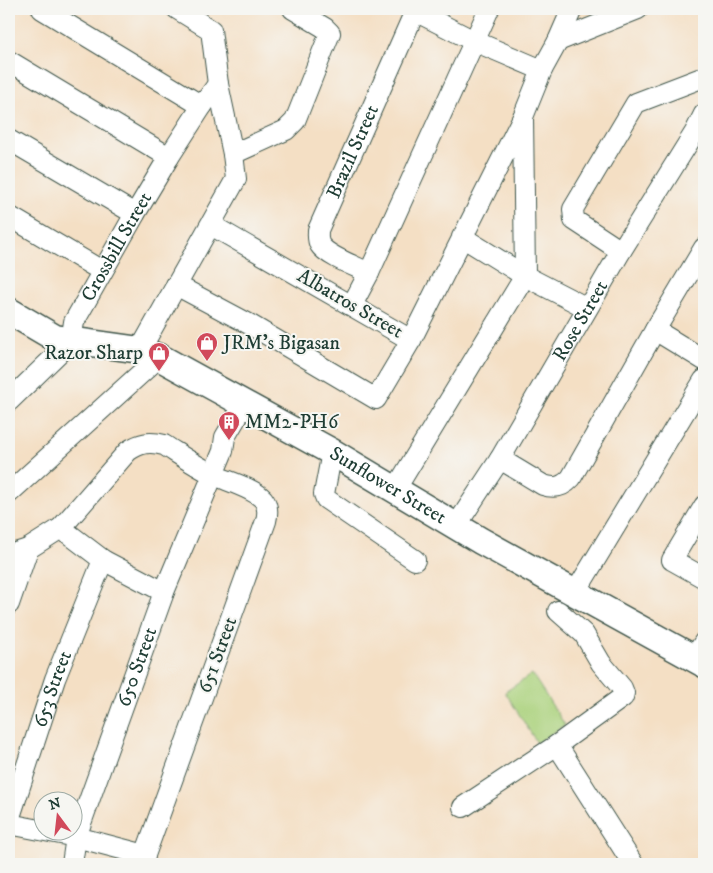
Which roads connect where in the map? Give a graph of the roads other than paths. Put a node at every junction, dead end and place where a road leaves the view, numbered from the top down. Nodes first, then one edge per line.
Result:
1 (42, 9) edge
2 (177, 9) edge
3 (293, 9) edge
4 (489, 9) edge
5 (572, 9) edge
6 (638, 9) edge
7 (416, 10) edge
8 (474, 42) junction
9 (558, 42) junction
10 (9, 61) edge
11 (542, 70) junction
12 (704, 77) edge
13 (218, 84) junction
14 (202, 106) junction
15 (704, 114) edge
16 (523, 118) junction
17 (700, 135) edge
18 (9, 140) edge
19 (233, 154) junction
20 (169, 157) junction
21 (135, 214) junction
22 (9, 216) edge
23 (211, 226) junction
24 (462, 237) junction
25 (704, 248) edge
26 (621, 251) junction
27 (102, 271) junction
28 (369, 273) junction
29 (525, 276) junction
30 (176, 285) junction
31 (352, 305) junction
32 (587, 308) junction
33 (9, 311) edge
34 (654, 330) junction
35 (411, 340) junction
36 (71, 341) junction
37 (149, 353) junction
38 (704, 360) edge
39 (704, 380) edge
40 (9, 401) edge
41 (250, 406) junction
42 (332, 452) junction
43 (500, 459) junction
44 (213, 474) junction
45 (395, 490) junction
46 (10, 492) edge
47 (704, 506) edge
48 (456, 526) junction
49 (61, 528) junction
50 (28, 549) junction
51 (9, 555) edge
52 (103, 560) junction
53 (415, 560) dead end
54 (704, 578) edge
55 (164, 592) junction
56 (566, 602) junction
57 (9, 604) edge
58 (701, 655) edge
59 (557, 745) junction
60 (463, 806) dead end
61 (82, 820) edge
62 (9, 822) edge
63 (32, 827) edge
64 (82, 839) edge
65 (76, 840) edge
66 (144, 860) edge
67 (72, 864) edge
68 (633, 864) edge

1 - 14 street
2 - 13 street
3 - 19 street
4 - 8 street
5 - 9 street
6 - 9 street
7 - 8 street
7 - 28 street, Brazil Street
8 - 11 street
8 - 28 street
9 - 11 street
10 - 20 street
11 - 16 street
12 - 26 street
13 - 14 street, Crossbill Street
13 - 19 street
14 - 20 street, Crossbill Street
15 - 17 street, Rose Street
16 - 24 street
16 - 29 street
17 - 26 street, Rose Street
18 - 21 street
19 - 23 street
20 - 21 street, Crossbill Street
21 - 27 street, Crossbill Street
22 - 27 street
23 - 30 street
23 - 31 street, Albatros Street
24 - 29 street
24 - 35 street
25 - 34 street
26 - 32 street, Rose Street
27 - 36 street, Crossbill Street
28 - 31 street
29 - 32 street
29 - 45 street
30 - 35 street, Albatros Street
30 - 37 street
31 - 35 street, Albatros Street
32 - 43 street, Rose Street
33 - 36 main road, Sunflower Street
34 - 38 street
34 - 43 street
36 - 37 main road, Sunflower Street
36 - 40 street
37 - 41 main road, Sunflower Street
37 - 46 street
39 - 56 street
41 - 42 main road, Sunflower Street
41 - 44 street, 650 Street
42 - 45 main road, Sunflower Street
42 - 53 street
43 - 48 street, Rose Street
44 - 49 street
44 - 55 street, 650 Street
44 - 66 street, 651 Street
45 - 48 main road, Sunflower Street
47 - 54 street
48 - 56 main road, Sunflower Street
49 - 50 street
49 - 52 street
50 - 51 street
50 - 57 street
52 - 55 street
52 - 62 street, 653 Street
55 - 61 street, 650 Street
56 - 58 main road, Sunflower Street
56 - 59 street
59 - 60 street
59 - 68 street
62 - 63 street
64 - 66 street
65 - 67 street, 650 Street

